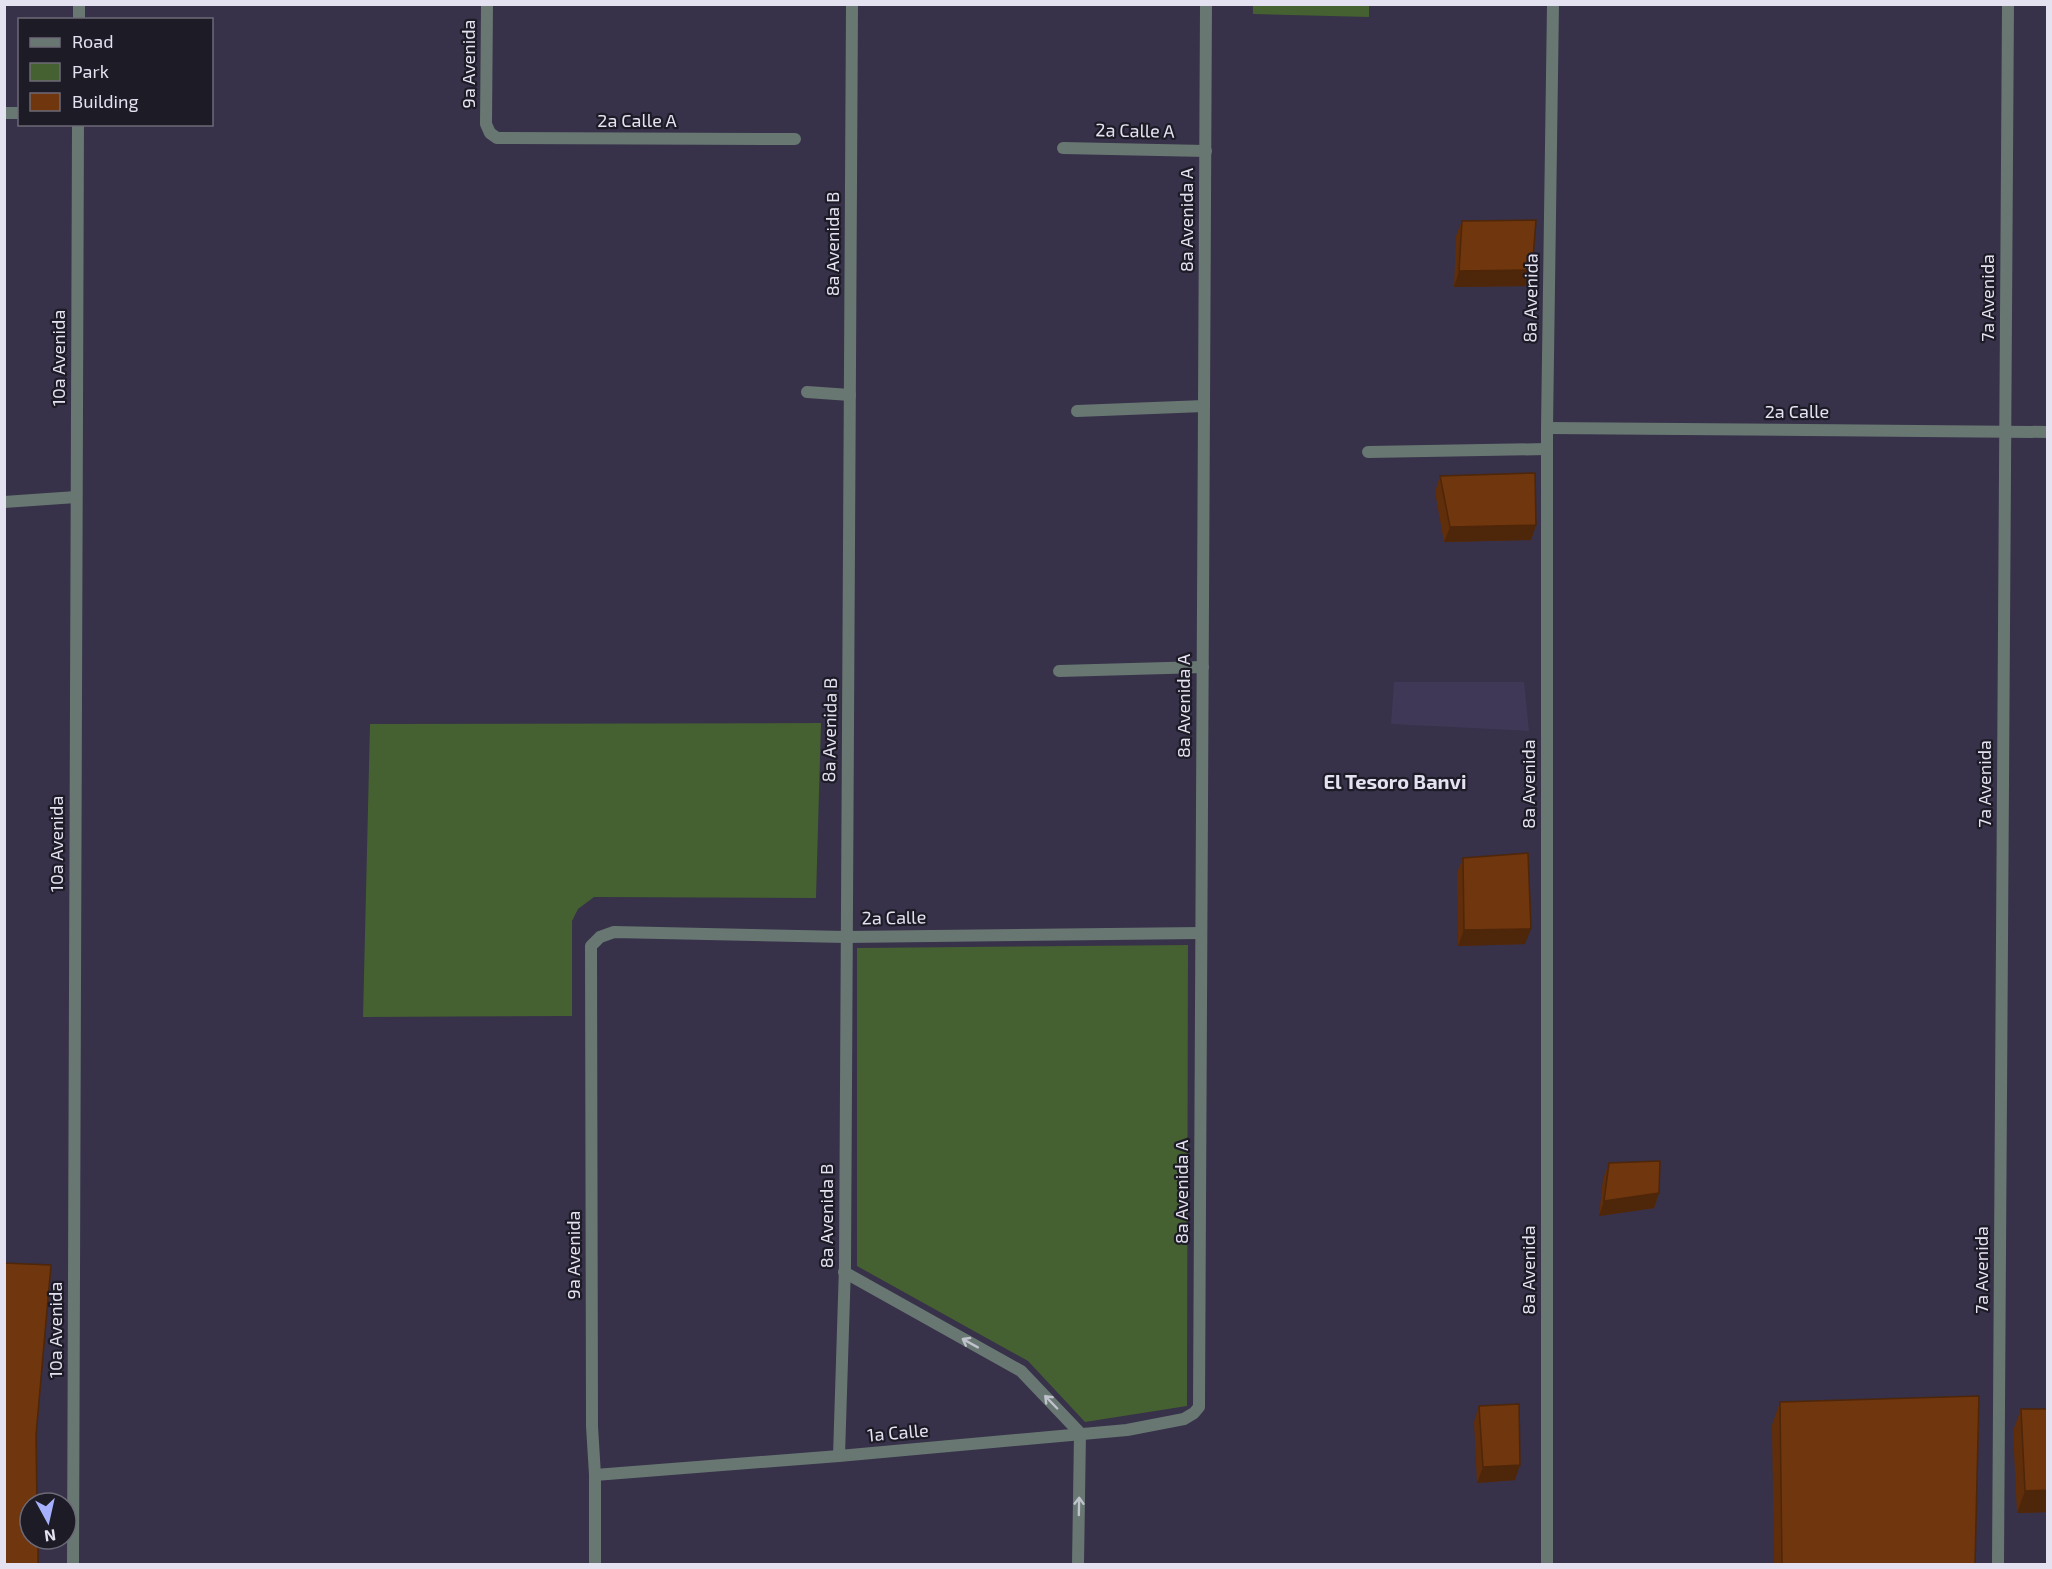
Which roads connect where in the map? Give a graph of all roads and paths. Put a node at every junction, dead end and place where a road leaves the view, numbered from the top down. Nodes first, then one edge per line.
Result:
1 (487, 4) edge
2 (852, 4) edge
3 (1206, 4) edge
4 (1553, 4) edge
5 (2008, 4) edge
6 (486, 124) joint
7 (78, 126) edge
8 (795, 140) dead end
9 (1063, 148) dead end
10 (1206, 151) junction
11 (807, 392) dead end
12 (850, 395) junction
13 (1204, 406) junction
14 (1077, 411) dead end
15 (1547, 428) junction
16 (2006, 432) junction
17 (2048, 432) edge
18 (1547, 449) junction
19 (1368, 452) dead end
20 (76, 497) junction
21 (4, 502) edge
22 (1203, 667) junction
23 (1059, 671) dead end
24 (1201, 933) junction
25 (846, 937) junction
26 (591, 946) joint
27 (844, 1272) junction
28 (1199, 1407) joint
29 (1080, 1433) junction
30 (839, 1456) junction
31 (595, 1475) junction
32 (73, 1564) edge
33 (595, 1564) edge
34 (1078, 1564) edge
35 (1547, 1564) edge
36 (1998, 1564) edge

1 - 6 street, 9a Avenida
2 - 12 street, 8a Avenida B
3 - 10 street, 8a Avenida A
4 - 15 street, 8a Avenida
5 - 16 street, 7a Avenida
6 - 8 street, 2a Calle A
7 - 20 street, 10a Avenida
9 - 10 street, 2a Calle A
10 - 13 street, 8a Avenida A
11 - 12 street
12 - 25 street, 8a Avenida B
13 - 14 street
13 - 22 street, 8a Avenida A
15 - 16 street, 2a Calle
15 - 18 street, 8a Avenida
16 - 17 street, 2a Calle
16 - 36 street, 7a Avenida
18 - 19 street
18 - 35 street, 8a Avenida
20 - 21 street
20 - 32 street, 10a Avenida
22 - 23 street
22 - 24 street, 8a Avenida A
24 - 25 street, 2a Calle
24 - 28 street, 8a Avenida A
25 - 26 street, 2a Calle
25 - 27 street, 8a Avenida B
26 - 31 street, 9a Avenida
29 -> 27 street
27 - 30 street, 8a Avenida B
28 - 29 street, 1a Calle
29 - 30 street, 1a Calle
34 -> 29 street
30 - 31 street, 1a Calle
31 - 33 street, 9a Avenida

